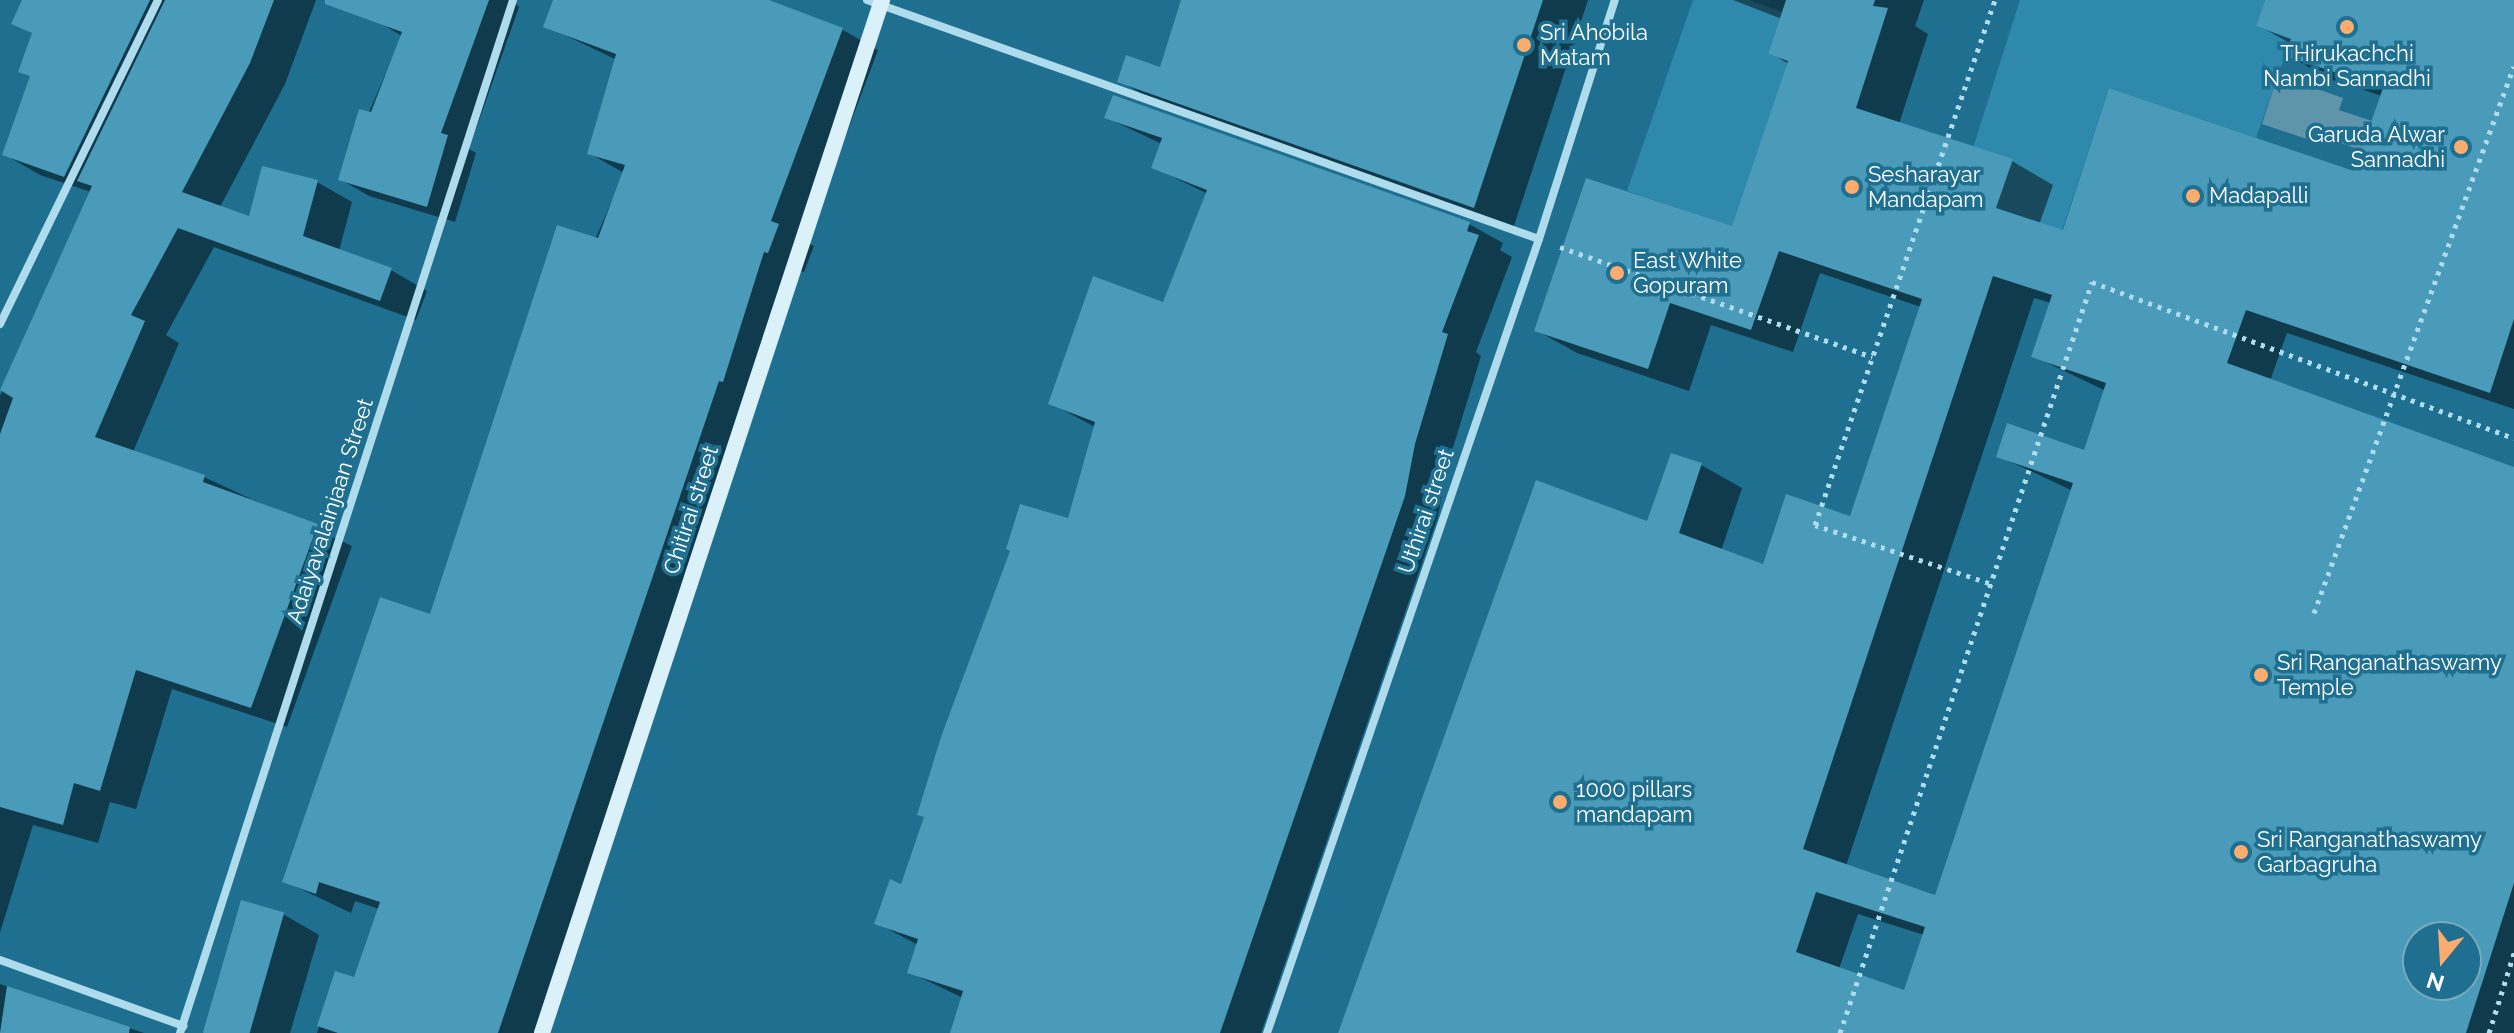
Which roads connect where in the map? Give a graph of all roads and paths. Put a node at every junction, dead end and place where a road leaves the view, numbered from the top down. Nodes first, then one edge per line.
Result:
1 (158, 0) edge
2 (513, 0) edge
3 (1615, 0) edge
4 (1995, 0) edge
5 (877, 2) edge
6 (2514, 66) edge
7 (1539, 239) junction
8 (0, 324) edge
9 (1872, 357) junction
10 (2394, 394) junction
11 (2514, 438) edge
12 (1989, 583) junction
13 (2314, 613) dead end
14 (2514, 953) edge
15 (0, 960) edge
16 (182, 1029) edge
17 (542, 1033) edge
18 (1267, 1033) edge
19 (1840, 1033) edge
20 (2489, 1033) edge

1 - 8 street
2 - 16 street, Adaiyavalainjaan Street
3 - 7 street, Uthirai street
4 - 9 path
5 - 7 street
5 - 17 street, Chitirai street
6 - 10 path
7 - 9 path
7 - 18 street, Uthirai street
9 - 12 path
10 - 11 path
10 - 12 path
10 - 13 path
12 - 19 path
14 - 20 path
15 - 16 street

